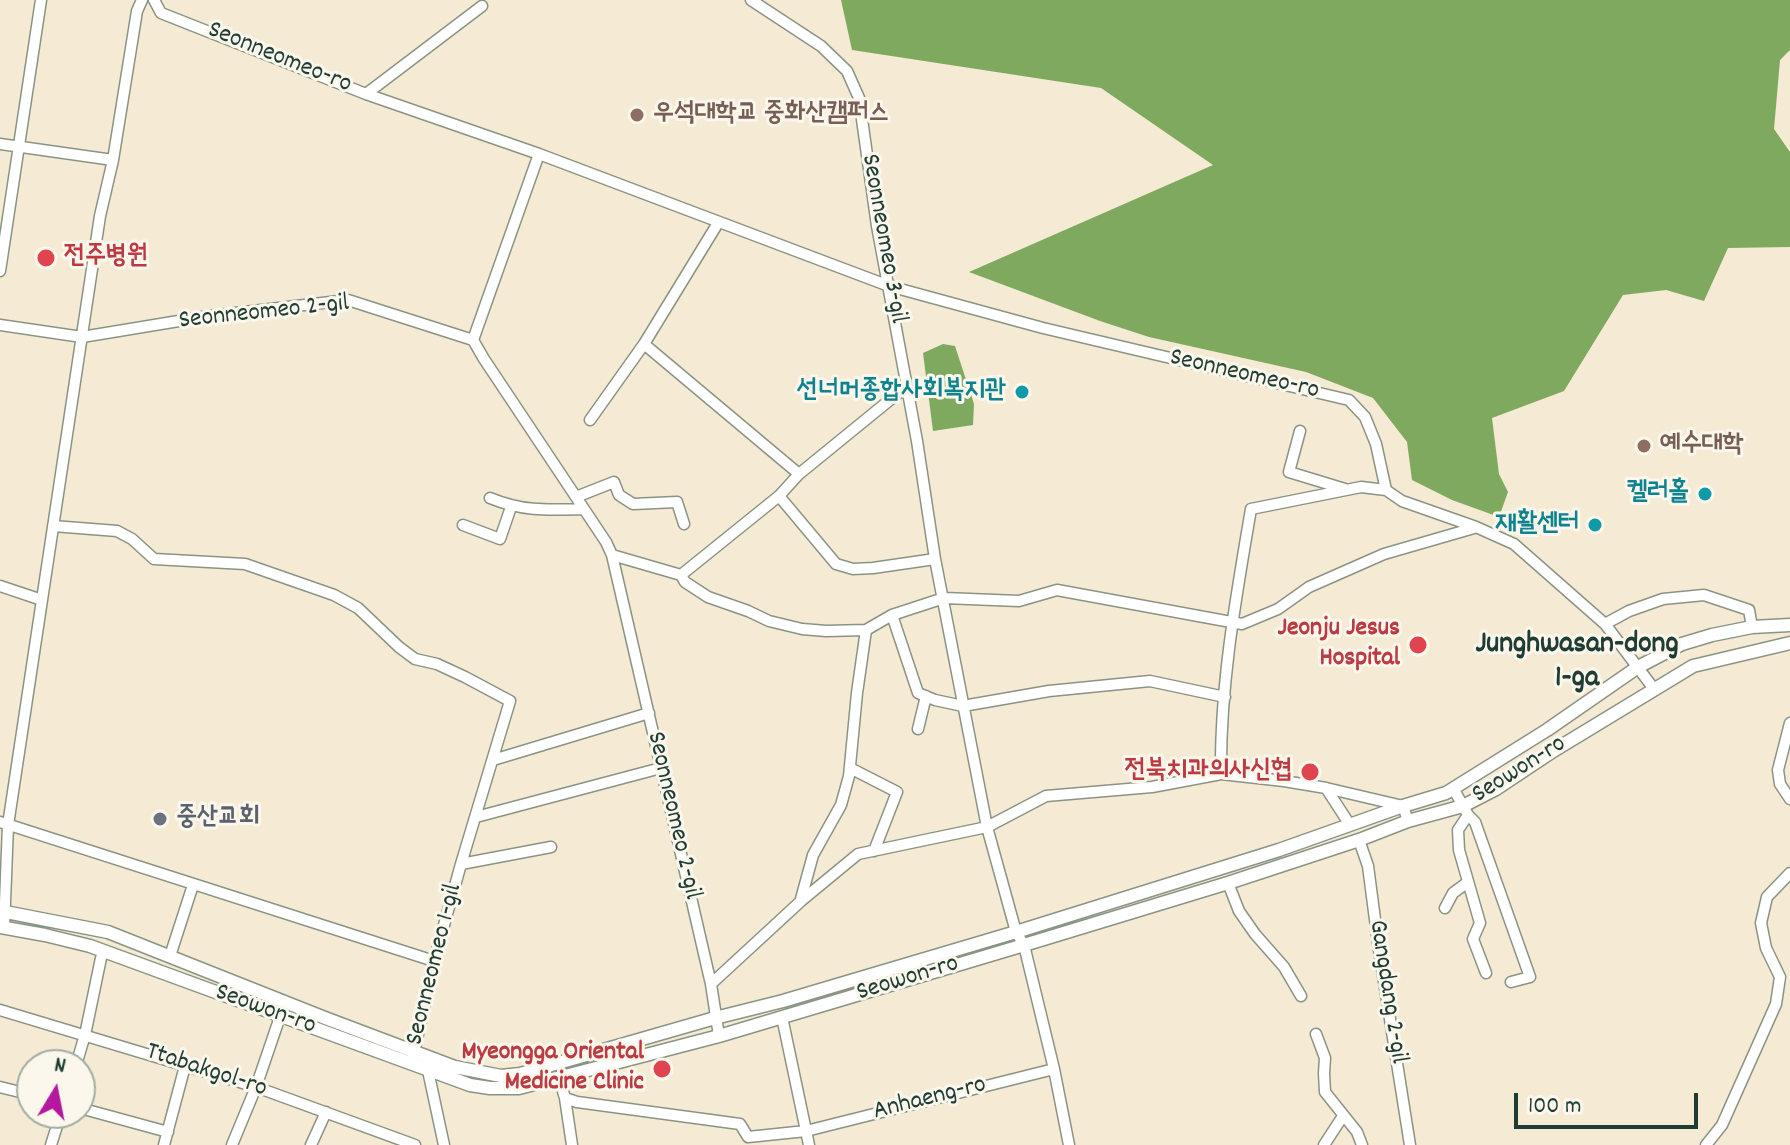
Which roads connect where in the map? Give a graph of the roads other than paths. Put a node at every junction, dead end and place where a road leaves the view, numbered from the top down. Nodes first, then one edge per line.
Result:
1 (41, 0) edge
2 (142, 0) edge
3 (154, 0) edge
4 (751, 0) edge
5 (482, 6) dead end
6 (366, 94) junction
7 (0, 144) edge
8 (19, 147) junction
9 (539, 154) junction
10 (113, 160) junction
11 (718, 223) junction
12 (0, 271) edge
13 (889, 286) junction
14 (0, 325) edge
15 (82, 337) junction
16 (473, 340) junction
17 (644, 344) junction
18 (907, 386) junction
19 (590, 420) dead end
20 (1300, 431) dead end
21 (799, 474) junction
22 (1349, 490) junction
23 (1386, 490) junction
24 (779, 496) junction
25 (576, 497) junction
26 (490, 498) dead end
27 (511, 507) junction
28 (584, 509) junction
29 (684, 524) dead end
30 (463, 525) dead end
31 (53, 526) junction
32 (1476, 527) junction
33 (612, 555) junction
34 (935, 559) junction
35 (681, 575) junction
36 (0, 586) edge
37 (944, 598) junction
38 (42, 600) junction
39 (892, 615) junction
40 (1232, 623) junction
41 (1605, 624) junction
42 (1790, 625) edge
43 (1752, 627) junction
44 (866, 630) junction
45 (1790, 643) edge
46 (1638, 667) junction
47 (1654, 689) junction
48 (926, 696) junction
49 (1225, 697) junction
50 (963, 706) junction
51 (649, 713) junction
52 (1790, 723) edge
53 (918, 729) dead end
54 (493, 760) junction
55 (661, 768) junction
56 (850, 768) junction
57 (1221, 774) junction
58 (1326, 788) junction
59 (1453, 788) junction
60 (1790, 799) edge
61 (1403, 806) junction
62 (1465, 810) junction
63 (476, 817) junction
64 (1408, 821) junction
65 (4, 824) edge
66 (1350, 825) junction
67 (987, 827) junction
68 (1359, 840) junction
69 (551, 847) dead end
70 (874, 851) junction
71 (461, 864) junction
72 (1790, 873) edge
73 (1468, 882) junction
74 (1228, 883) junction
75 (193, 885) junction
76 (801, 901) junction
77 (1445, 908) dead end
78 (2, 912) edge
79 (2, 927) edge
80 (1016, 932) junction
81 (1024, 945) junction
82 (170, 956) junction
83 (101, 958) dead end
84 (434, 961) junction
85 (1486, 973) dead end
86 (1511, 982) dead end
87 (711, 984) junction
88 (1301, 996) dead end
89 (285, 1003) junction
90 (0, 1010) edge
91 (280, 1017) junction
92 (782, 1017) junction
93 (715, 1018) junction
94 (1316, 1034) dead end
95 (85, 1035) junction
96 (719, 1036) junction
97 (81, 1049) edge
98 (417, 1058) junction
99 (185, 1066) junction
100 (1054, 1069) junction
101 (429, 1071) junction
102 (559, 1078) junction
103 (256, 1087) junction
104 (565, 1098) junction
105 (96, 1112) edge
106 (326, 1112) junction
107 (1343, 1116) junction
108 (806, 1131) junction
109 (168, 1132) junction
110 (385, 1140) edge
111 (164, 1145) edge
112 (232, 1145) edge
113 (311, 1145) edge
114 (415, 1145) edge
115 (444, 1145) edge
116 (572, 1145) edge
117 (809, 1145) edge
118 (1069, 1145) edge
119 (1324, 1145) edge
120 (1362, 1145) edge
121 (1410, 1145) edge
122 (1706, 1145) edge

1 - 8 street
2 - 10 street
3 - 6 street, Seonneomeo-ro
4 - 13 street, Seonneomeo 3-gil
5 - 6 street, Seonneomeo-ro
6 - 9 street, Seonneomeo-ro
7 - 8 street
8 - 10 street
8 - 12 street
9 - 11 street, Seonneomeo-ro
9 - 16 street
10 - 15 street
11 - 13 street, Seonneomeo-ro
11 - 17 street
13 - 18 street, Seonneomeo 3-gil
13 - 23 street, Seonneomeo-ro
14 - 15 street, Seonneomeo 2-gil
15 - 16 street, Seonneomeo 2-gil
15 - 31 street
16 - 25 street, Seonneomeo 2-gil
17 - 19 street
17 - 21 street
18 - 21 street
18 - 34 street, Seonneomeo 3-gil
20 - 22 street
21 - 24 street
22 - 23 street
22 - 40 street
23 - 32 street
24 - 34 street
24 - 35 street
25 - 28 street, Seonneomeo 2-gil
25 - 29 street
26 - 27 street
27 - 28 street
27 - 30 street
28 - 33 street, Seonneomeo 2-gil
31 - 38 street
31 - 54 street, Seonneomeo 1-gil
32 - 40 street
32 - 41 street
33 - 35 street
33 - 51 street, Seonneomeo 2-gil
34 - 37 street, Seonneomeo 3-gil
35 - 44 street
36 - 38 street
37 - 39 street
37 - 40 street
37 - 50 street, Seonneomeo 3-gil
38 - 65 street
39 - 44 street
39 - 48 street
40 - 49 street
41 - 43 street
41 - 46 street
42 - 43 street, Seowon-ro
43 - 46 street, Seowon-ro
44 - 56 street
45 - 47 street, Seowon-ro
46 - 47 street
46 - 59 street, Seowon-ro
47 - 62 street, Seowon-ro
48 - 50 street
48 - 53 street
49 - 50 street
49 - 57 street
50 - 67 street, Seonneomeo 3-gil
51 - 54 street
51 - 55 street, Seonneomeo 2-gil
52 - 60 street
54 - 63 street, Seonneomeo 1-gil
55 - 63 street
55 - 87 street, Seonneomeo 2-gil
56 - 70 street
56 - 76 street
57 - 58 street
57 - 67 street
58 - 61 street
58 - 66 street
59 - 61 street, Seowon-ro
59 - 62 street
61 - 64 street
61 - 66 street, Seowon-ro
62 - 64 street, Seowon-ro
62 - 73 street
62 - 86 street
63 - 71 street, Seonneomeo 1-gil
64 - 68 street, Seowon-ro
65 - 75 street
65 - 78 street
66 - 80 street, Seowon-ro
67 - 70 street
67 - 80 street, Seonneomeo 3-gil
68 - 74 street, Seowon-ro
68 - 121 street, Gangdang 2-gil
69 - 71 street, Seonneomeo 1-gil
70 - 76 street
71 - 84 street, Seonneomeo 1-gil
72 - 122 street
73 - 77 street
73 - 85 street
74 - 81 street, Seowon-ro
74 - 88 street
75 - 82 street
75 - 84 street
76 - 87 street
78 - 79 street
78 - 82 street, Seowon-ro
79 - 91 street, Seowon-ro
80 - 81 street
80 - 93 street, Seowon-ro
81 - 92 street, Seowon-ro
81 - 100 street
82 - 89 street, Seowon-ro
83 - 95 street
84 - 98 street, Seonneomeo 1-gil
87 - 93 street, Seonneomeo 2-gil
89 - 91 street
89 - 98 street, Seowon-ro
90 - 95 street, Ttabakgol-ro
91 - 98 street, Seowon-ro
91 - 103 street
92 - 96 street, Seowon-ro
92 - 108 street
93 - 96 street, Seonneomeo 2-gil
93 - 98 street, Seowon-ro
94 - 107 street
95 - 97 street
95 - 99 street, Ttabakgol-ro
96 - 102 street, Seowon-ro
98 - 101 street, Seowon-ro
99 - 103 street, Ttabakgol-ro
99 - 109 street
100 - 108 street, Anhaeng-ro
100 - 118 street
101 - 102 street, Seowon-ro
101 - 115 street
102 - 104 street
103 - 106 street, Ttabakgol-ro
103 - 112 street
104 - 108 street, Anhaeng-ro
104 - 116 street
105 - 109 street
106 - 110 street, Ttabakgol-ro
106 - 113 street
107 - 119 street
107 - 120 street
108 - 117 street
109 - 111 street
110 - 114 street, Ttabakgol-ro

